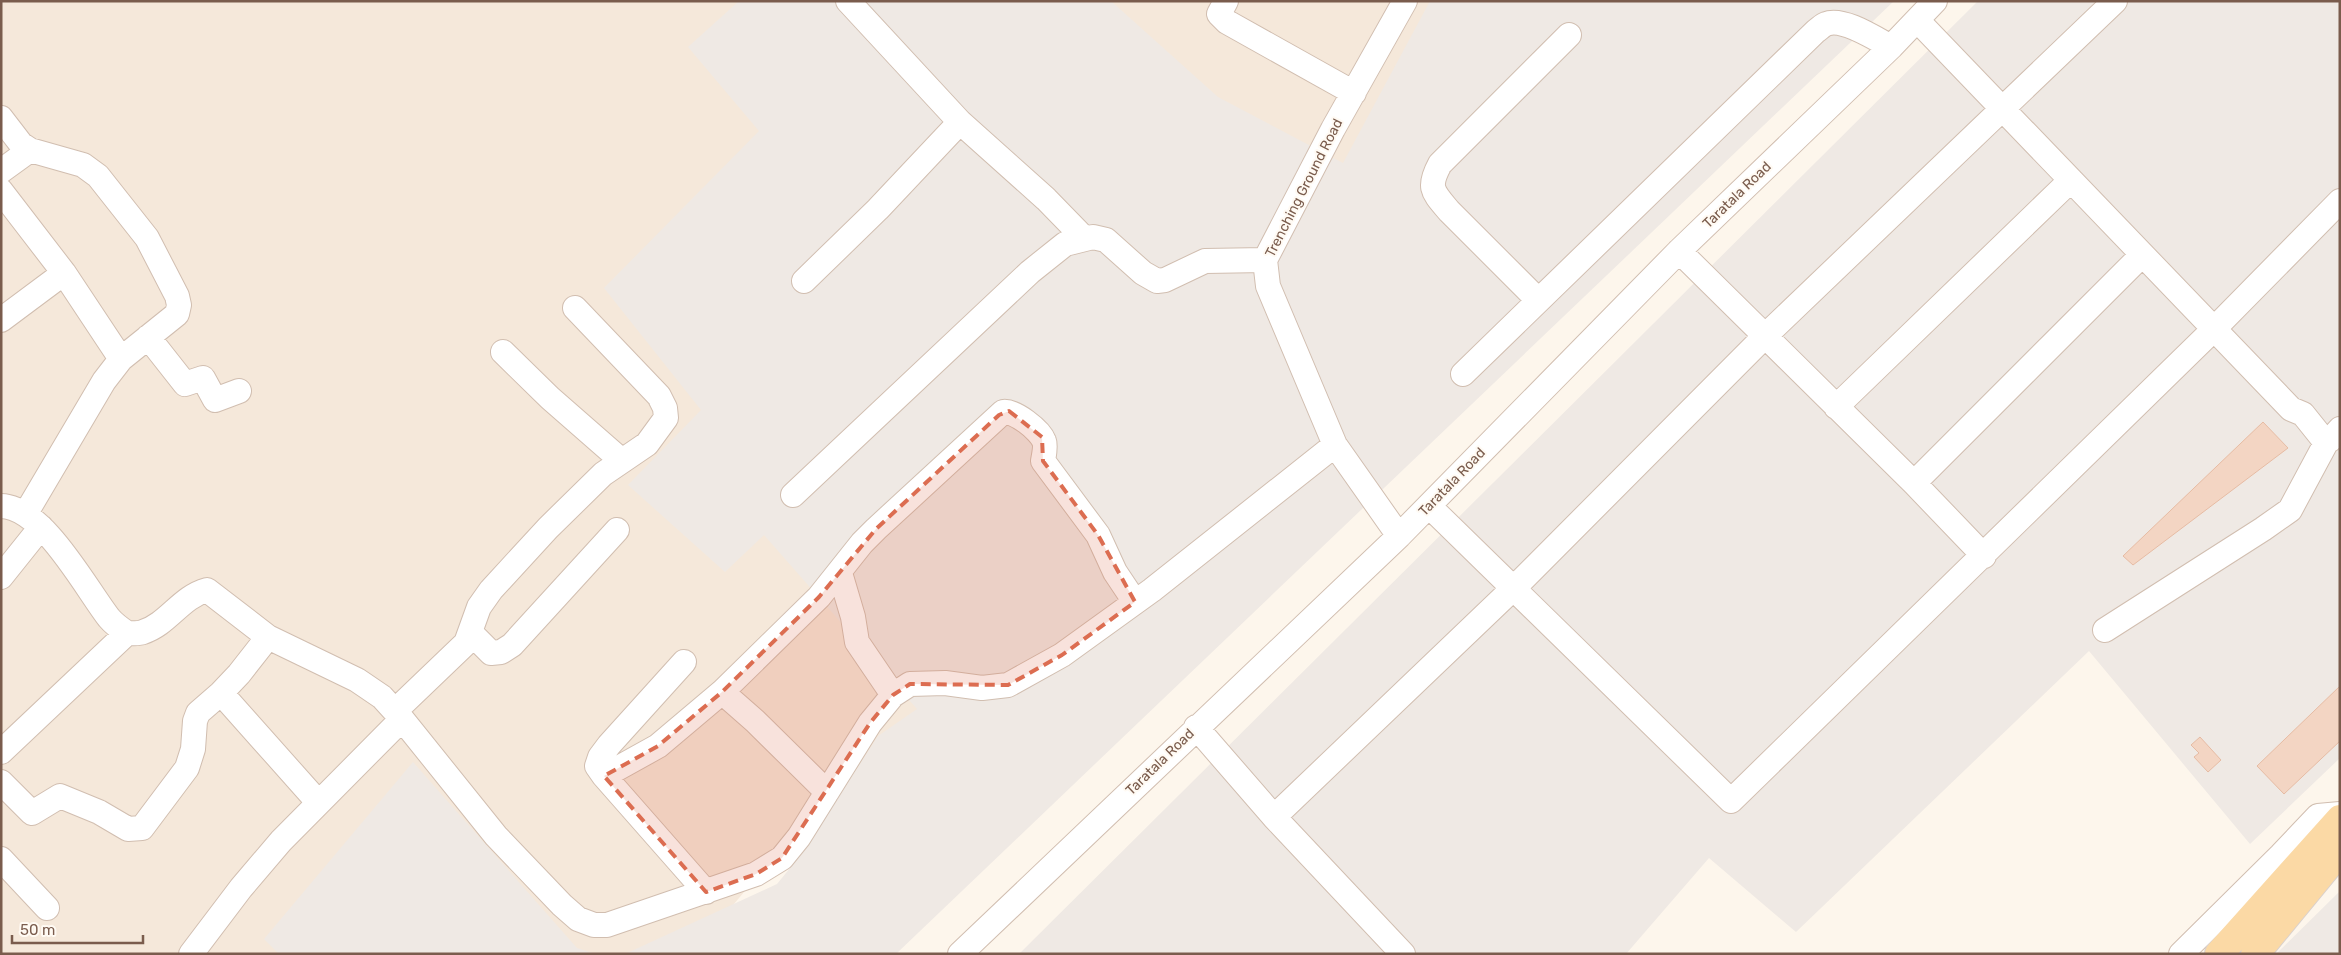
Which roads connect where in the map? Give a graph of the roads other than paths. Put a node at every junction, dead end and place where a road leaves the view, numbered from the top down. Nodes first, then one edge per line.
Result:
1 (848, 1) edge
2 (1226, 1) edge
3 (1405, 1) edge
4 (1935, 1) edge
5 (2115, 1) edge
6 (1917, 20) junction
7 (1569, 35) dead end
8 (1891, 47) junction
9 (1354, 93) junction
10 (2004, 108) junction
11 (1, 118) edge
12 (960, 122) junction
13 (30, 150) junction
14 (1, 172) edge
15 (2071, 180) junction
16 (1, 190) edge
17 (2340, 201) edge
18 (1084, 238) junction
19 (1679, 251) junction
20 (2142, 255) junction
21 (1266, 260) junction
22 (64, 273) junction
23 (804, 281) dead end
24 (1538, 300) junction
25 (575, 308) dead end
26 (1, 320) edge
27 (2213, 330) junction
28 (148, 337) junction
29 (1764, 337) junction
30 (503, 352) dead end
31 (121, 359) junction
32 (1463, 374) dead end
33 (239, 391) dead end
34 (1836, 407) junction
35 (2333, 435) edge
36 (1335, 445) junction
37 (622, 461) junction
38 (1914, 483) junction
39 (793, 495) dead end
40 (1, 506) edge
41 (1429, 506) junction
42 (33, 520) junction
43 (617, 530) dead end
44 (1399, 536) junction
45 (1984, 556) junction
46 (840, 573) junction
47 (1, 577) edge
48 (1512, 589) junction
49 (1135, 602) junction
50 (2105, 630) dead end
51 (470, 632) junction
52 (127, 633) junction
53 (268, 637) junction
54 (684, 662) dead end
55 (722, 692) junction
56 (221, 694) junction
57 (893, 695) junction
58 (399, 715) junction
59 (1196, 727) junction
60 (1, 752) edge
61 (604, 776) junction
62 (1, 782) edge
63 (827, 792) junction
64 (318, 802) junction
65 (2340, 814) edge
66 (1274, 817) junction
67 (2340, 819) edge
68 (2340, 851) edge
69 (1, 858) edge
70 (706, 892) junction
71 (47, 908) dead end
72 (2226, 946) edge
73 (191, 954) edge
74 (960, 954) edge
75 (1402, 954) edge
76 (2181, 954) edge
77 (2255, 954) edge

1 - 12 street
2 - 9 street
3 - 9 street, Trenching Ground Road
4 - 6 street, Taratala Road
5 - 10 street
6 - 8 street, Taratala Road
6 - 10 street
7 - 24 street
8 - 19 street, Taratala Road
8 - 24 street
9 - 21 street, Trenching Ground Road
10 - 15 street
10 - 29 street
11 - 13 street
12 - 18 street
12 - 23 street
13 - 14 street
13 - 28 street
15 - 20 street
15 - 34 street
16 - 22 street
17 - 27 street
18 - 21 street
18 - 39 street
19 - 29 street
19 - 41 street, Taratala Road
20 - 27 street
20 - 38 street
21 - 36 street, Trenching Ground Road
22 - 26 street
22 - 31 street
24 - 32 street
25 - 37 street
27 - 35 street
27 - 45 street
28 - 31 street
28 - 33 street
29 - 34 street
29 - 48 street
30 - 37 street
31 - 42 street
34 - 38 street
35 - 50 street
36 - 44 street, Trenching Ground Road
36 - 49 street
37 - 51 street
38 - 45 street
40 - 42 street
41 - 44 street, Taratala Road
41 - 48 street
42 - 47 street
42 - 52 street
43 - 51 street
44 - 59 street, Taratala Road
45 - 48 street
46 - 49 street
46 - 55 street
46 - 57 street
48 - 66 street
49 - 57 street
51 - 58 street
52 - 53 street
52 - 60 street
53 - 56 street
53 - 58 street
54 - 61 street
55 - 61 street
55 - 63 street
56 - 62 street
56 - 64 street
57 - 63 street
58 - 64 street
58 - 70 street
59 - 66 street
59 - 74 street, Taratala Road
61 - 70 street
63 - 70 street
64 - 73 street
65 - 76 street
66 - 75 street
67 - 72 main road
68 - 77 main road
69 - 71 street

